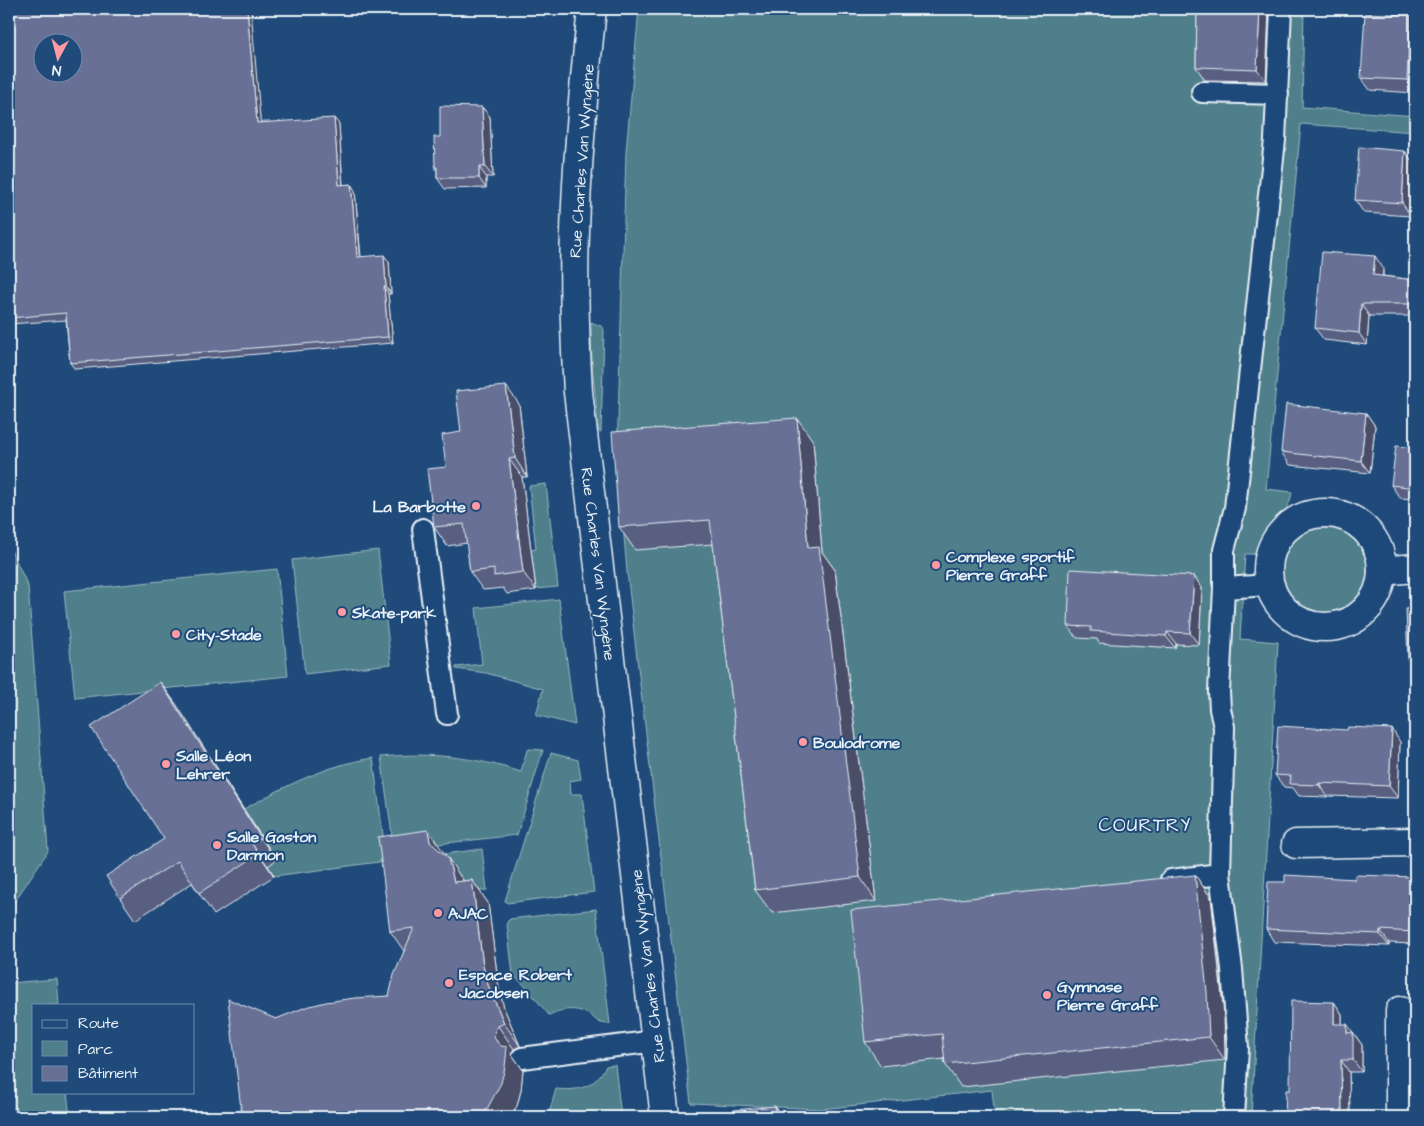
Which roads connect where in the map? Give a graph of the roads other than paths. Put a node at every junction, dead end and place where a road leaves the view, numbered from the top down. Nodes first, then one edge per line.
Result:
1 (592, 9) edge
2 (1281, 9) edge
3 (1202, 92) dead end
4 (1278, 94) junction
5 (424, 529) dead end
6 (1415, 568) edge
7 (1382, 571) junction
8 (1269, 586) junction
9 (1224, 588) junction
10 (447, 714) dead end
11 (1415, 842) edge
12 (1296, 844) dead end
13 (1220, 874) junction
14 (1151, 882) edge
15 (1400, 1011) dead end
16 (656, 1041) junction
17 (522, 1058) dead end
18 (665, 1117) edge
19 (1234, 1117) edge
20 (1400, 1117) edge

1 - 16 street, Rue Charles Van Wyngène
2 - 4 lane
3 - 4 lane
4 - 9 lane
5 - 10 lane
6 - 7 street
7 - 8 street
7 - 8 street
8 - 9 lane
9 - 13 lane
11 - 12 street
13 - 14 lane
13 - 19 lane
15 - 20 street
16 - 17 lane
16 - 18 street, Rue Charles Van Wyngène

